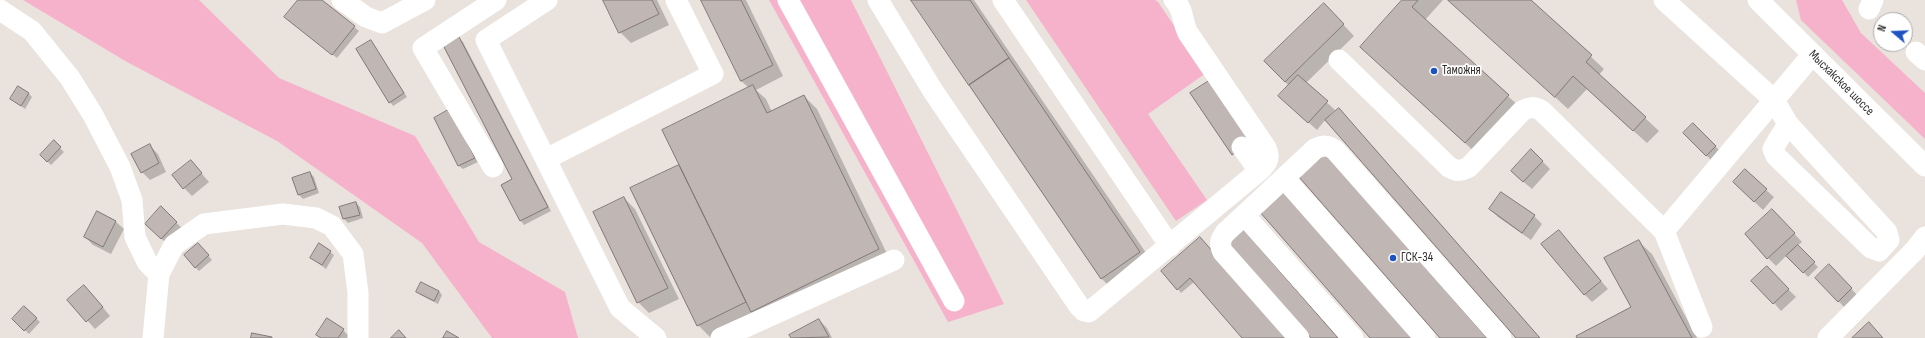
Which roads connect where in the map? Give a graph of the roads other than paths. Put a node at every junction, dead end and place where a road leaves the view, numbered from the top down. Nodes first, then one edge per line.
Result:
1 (342, 0) edge
2 (425, 0) edge
3 (496, 0) edge
4 (547, 0) edge
5 (676, 0) edge
6 (788, 0) edge
7 (878, 0) edge
8 (1003, 0) edge
9 (1174, 0) edge
10 (1664, 0) edge
11 (1758, 0) edge
12 (1775, 0) edge
13 (0, 10) edge
14 (1781, 24) junction
15 (1812, 55) junction
16 (1339, 60) dead end
17 (1774, 100) junction
18 (1788, 124) junction
19 (1242, 147) dead end
20 (546, 159) junction
21 (1925, 166) edge
22 (493, 167) dead end
23 (1259, 171) junction
24 (1284, 178) junction
25 (1244, 215) junction
26 (1664, 231) junction
27 (1170, 246) junction
28 (1922, 249) edge
29 (894, 260) dead end
30 (159, 274) junction
31 (954, 301) dead end
32 (1702, 327) dead end
33 (154, 338) edge
34 (358, 338) edge
35 (656, 338) edge
36 (724, 338) edge
37 (1299, 338) edge
38 (1353, 338) edge
39 (1425, 338) edge
40 (1501, 338) edge
41 (1828, 338) edge

1 - 2 street
3 - 22 street
4 - 20 street
5 - 20 street
6 - 31 street
7 - 27 street
8 - 27 street
9 - 23 street
10 - 17 street
11 - 14 street, Мысхакское шоссе
12 - 14 street
13 - 30 street
14 - 15 street, Мысхакское шоссе
15 - 17 street
15 - 21 street, Мысхакское шоссе
16 - 26 street
17 - 18 street
17 - 26 street
18 - 18 street
19 - 23 street
20 - 35 street
23 - 27 street
24 - 25 street
24 - 39 street
24 - 40 street
25 - 37 street
25 - 38 street
26 - 32 street
28 - 41 street
29 - 36 street
30 - 33 street
30 - 34 street

